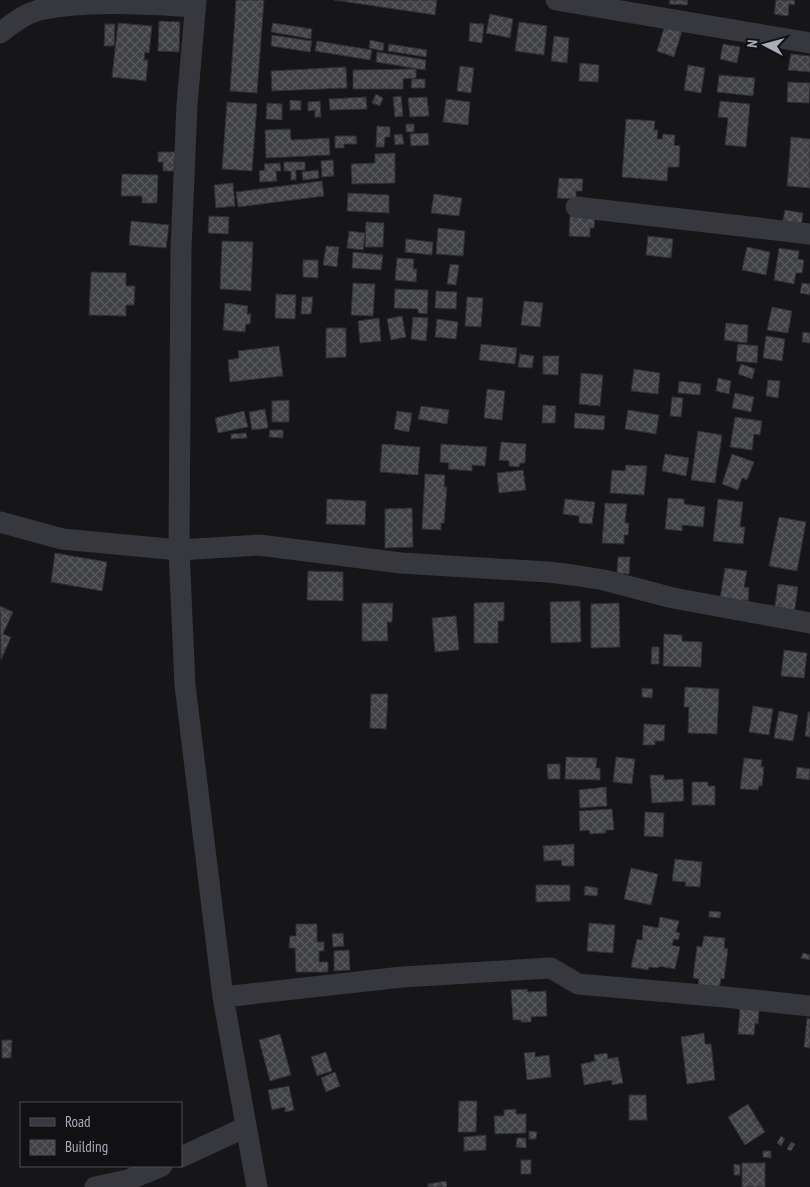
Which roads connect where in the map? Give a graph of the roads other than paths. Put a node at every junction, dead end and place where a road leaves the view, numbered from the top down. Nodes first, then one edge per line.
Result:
1 (556, 0) edge
2 (196, 3) edge
3 (0, 33) edge
4 (810, 43) edge
5 (576, 207) dead end
6 (810, 234) edge
7 (0, 522) edge
8 (179, 550) junction
9 (810, 623) edge
10 (224, 997) junction
11 (810, 1006) edge
12 (246, 1127) junction
13 (182, 1157) edge
14 (160, 1167) edge
15 (95, 1187) edge
16 (257, 1187) edge

1 - 4 street
2 - 3 street
2 - 8 street
5 - 6 street
7 - 8 street
8 - 9 street
8 - 10 street
10 - 11 street
10 - 12 street
12 - 13 street
12 - 16 street
14 - 15 street

